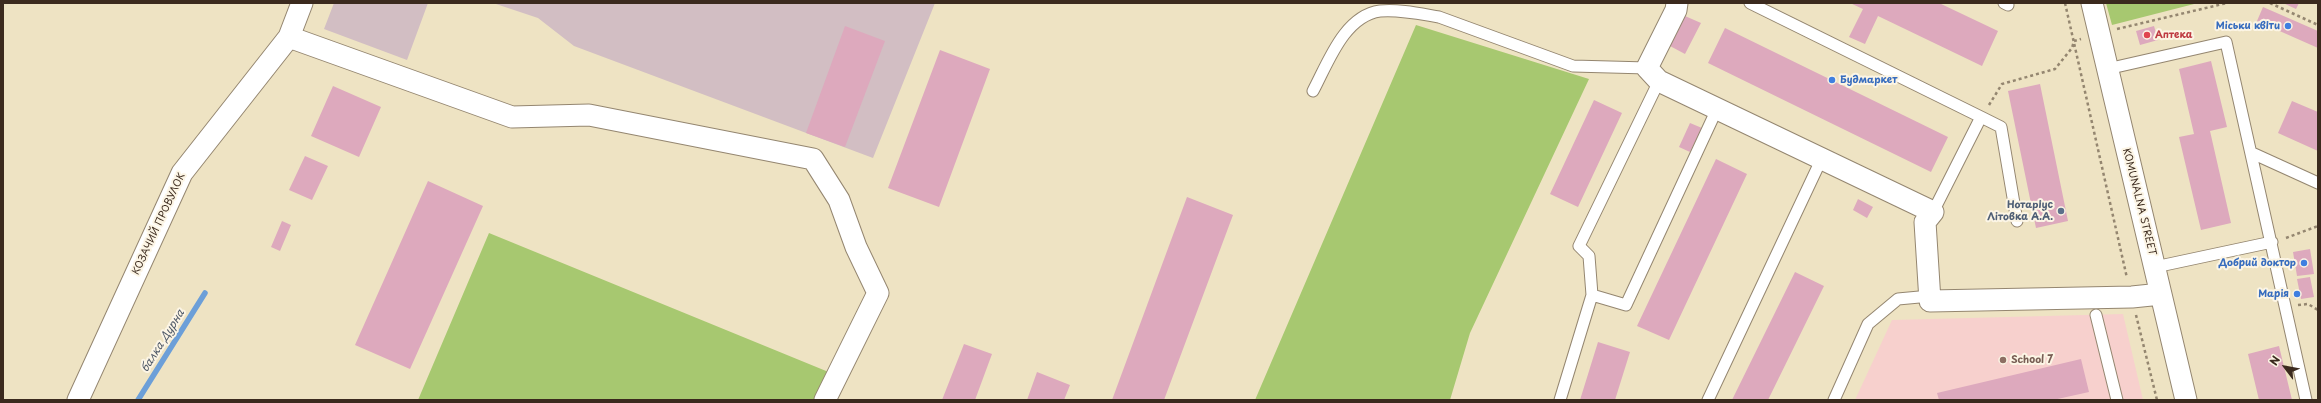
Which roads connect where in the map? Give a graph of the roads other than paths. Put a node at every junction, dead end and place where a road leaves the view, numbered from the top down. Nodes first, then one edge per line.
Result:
1 (302, 3) edge
2 (1677, 3) edge
3 (1750, 3) edge
4 (2092, 3) edge
5 (289, 38) junction
6 (2107, 69) junction
7 (1653, 74) junction
8 (1313, 91) dead end
9 (1717, 109) junction
10 (1981, 117) junction
11 (2252, 153) junction
12 (1822, 158) junction
13 (2318, 183) edge
14 (1933, 212) junction
15 (2017, 221) dead end
16 (2272, 242) junction
17 (2154, 267) junction
18 (2161, 294) junction
19 (1592, 295) junction
20 (1930, 296) junction
21 (2096, 315) dead end
22 (78, 400) edge
23 (825, 400) edge
24 (1560, 400) edge
25 (1708, 400) edge
26 (1834, 400) edge
27 (2117, 400) edge
28 (2186, 400) edge
29 (2306, 400) edge

1 - 5 street, КОЗАЧИЙ ПРОВУЛОК
2 - 7 street
3 - 10 lane
4 - 6 street, KOMUNALNA STREET
5 - 22 street, КОЗАЧИЙ ПРОВУЛОК
5 - 23 street
6 - 11 lane
6 - 17 street, KOMUNALNA STREET
7 - 8 lane
7 - 9 street
7 - 19 lane
9 - 12 street
9 - 19 lane
10 - 14 lane
10 - 15 lane
11 - 13 lane
11 - 16 lane
12 - 14 street
12 - 25 lane
14 - 20 street
16 - 17 lane
16 - 29 lane
17 - 18 street, KOMUNALNA STREET
18 - 20 street
18 - 28 street, KOMUNALNA STREET
19 - 24 lane
20 - 26 lane
21 - 27 lane

